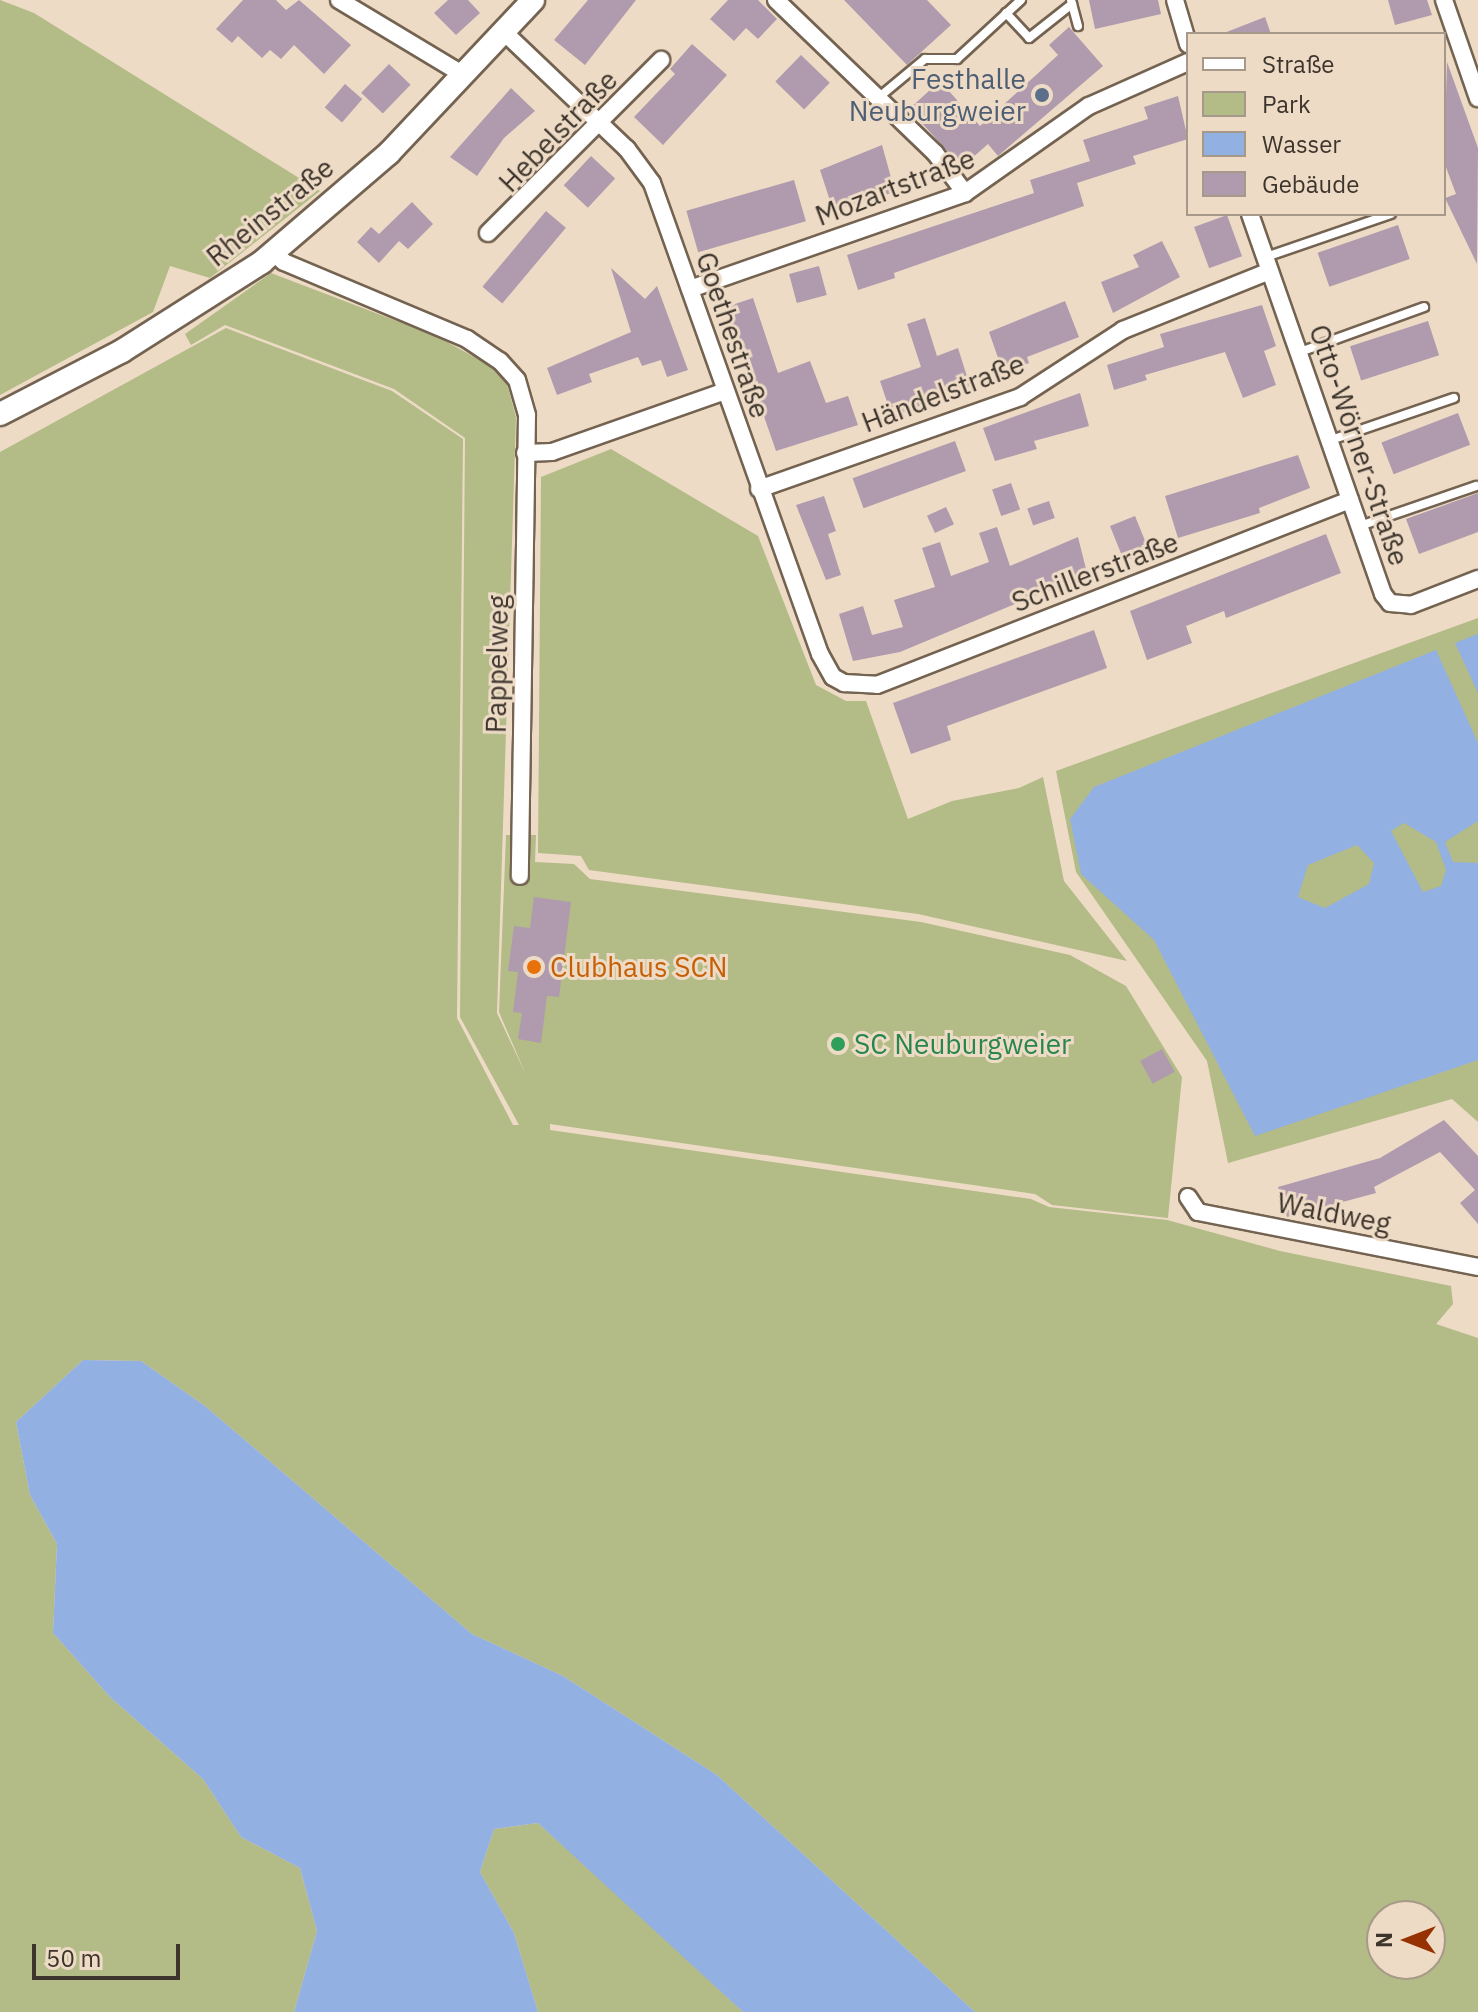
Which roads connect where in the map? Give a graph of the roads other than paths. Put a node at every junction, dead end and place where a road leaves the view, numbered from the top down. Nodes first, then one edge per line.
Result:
1 (339, 0) edge
2 (533, 0) edge
3 (1021, 0) edge
4 (1175, 0) edge
5 (1444, 0) edge
6 (1072, 2) edge
7 (786, 3) edge
8 (1006, 13) junction
9 (1078, 26) dead end
10 (504, 32) junction
11 (1186, 37) edge
12 (661, 60) dead end
13 (1186, 63) edge
14 (464, 75) junction
15 (878, 98) junction
16 (1478, 98) edge
17 (598, 122) junction
18 (965, 193) junction
19 (1251, 216) edge
20 (1386, 216) edge
21 (488, 233) dead end
22 (274, 253) junction
23 (1267, 264) junction
24 (690, 289) junction
25 (1424, 307) dead end
26 (1300, 352) junction
27 (725, 391) junction
28 (1454, 398) dead end
29 (0, 414) edge
30 (1331, 440) junction
31 (525, 453) junction
32 (1476, 486) edge
33 (759, 489) junction
34 (1350, 500) junction
35 (1359, 526) junction
36 (1478, 579) edge
37 (857, 687) joint
38 (520, 876) dead end
39 (1188, 1197) dead end
40 (1478, 1267) edge

1 - 14 street
2 - 10 main road, Rheinstraße
3 - 8 lane
4 - 11 street
5 - 16 street
6 - 8 lane
6 - 9 lane
7 - 15 street
8 - 15 lane
10 - 14 main road, Rheinstraße
10 - 17 street, Goethestraße
12 - 17 street, Hebelstraße
13 - 18 street, Mozartstraße
14 - 22 main road, Rheinstraße
15 - 18 street
17 - 21 street, Hebelstraße
17 - 24 street, Goethestraße
18 - 24 street, Mozartstraße
19 - 23 street, Otto-Wörner-Straße
20 - 23 lane
22 - 29 main road, Rheinstraße
22 - 31 street, Pappelweg
23 - 26 street, Otto-Wörner-Straße
23 - 33 street, Händelstraße
24 - 27 street, Goethestraße
25 - 26 lane
26 - 30 street, Otto-Wörner-Straße
27 - 31 street
27 - 33 street, Goethestraße
28 - 30 lane
30 - 34 street, Otto-Wörner-Straße
31 - 38 street, Pappelweg
32 - 35 lane
33 - 37 street, Goethestraße
34 - 35 street, Otto-Wörner-Straße
34 - 37 street, Schillerstraße
35 - 36 street, Otto-Wörner-Straße
39 - 40 street, Waldweg

